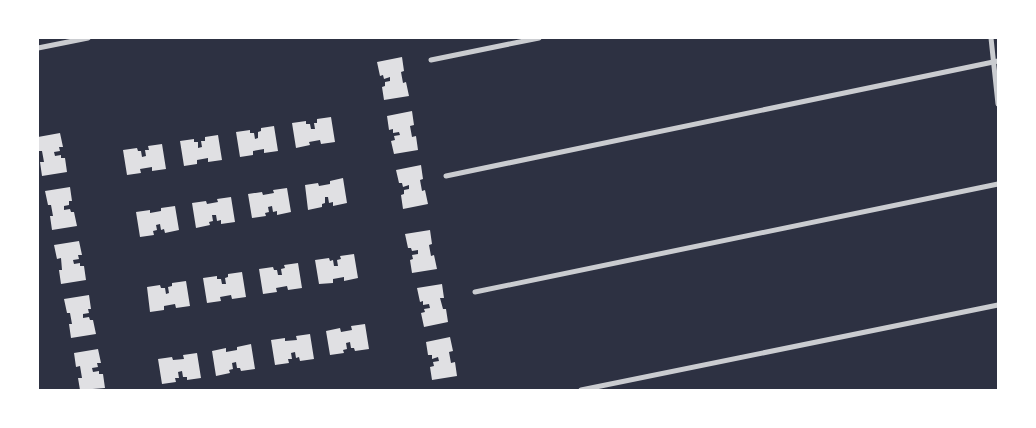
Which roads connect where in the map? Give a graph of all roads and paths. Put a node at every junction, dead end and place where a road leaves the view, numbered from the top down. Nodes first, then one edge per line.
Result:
1 (88, 38) edge
2 (539, 38) edge
3 (992, 38) edge
4 (38, 48) edge
5 (431, 60) dead end
6 (996, 62) edge
7 (998, 104) edge
8 (446, 176) dead end
9 (998, 184) edge
10 (475, 292) dead end
11 (998, 305) edge
12 (581, 390) edge

1 - 4 street
2 - 5 street
3 - 6 street
6 - 7 street
6 - 8 street
9 - 10 street
11 - 12 street

